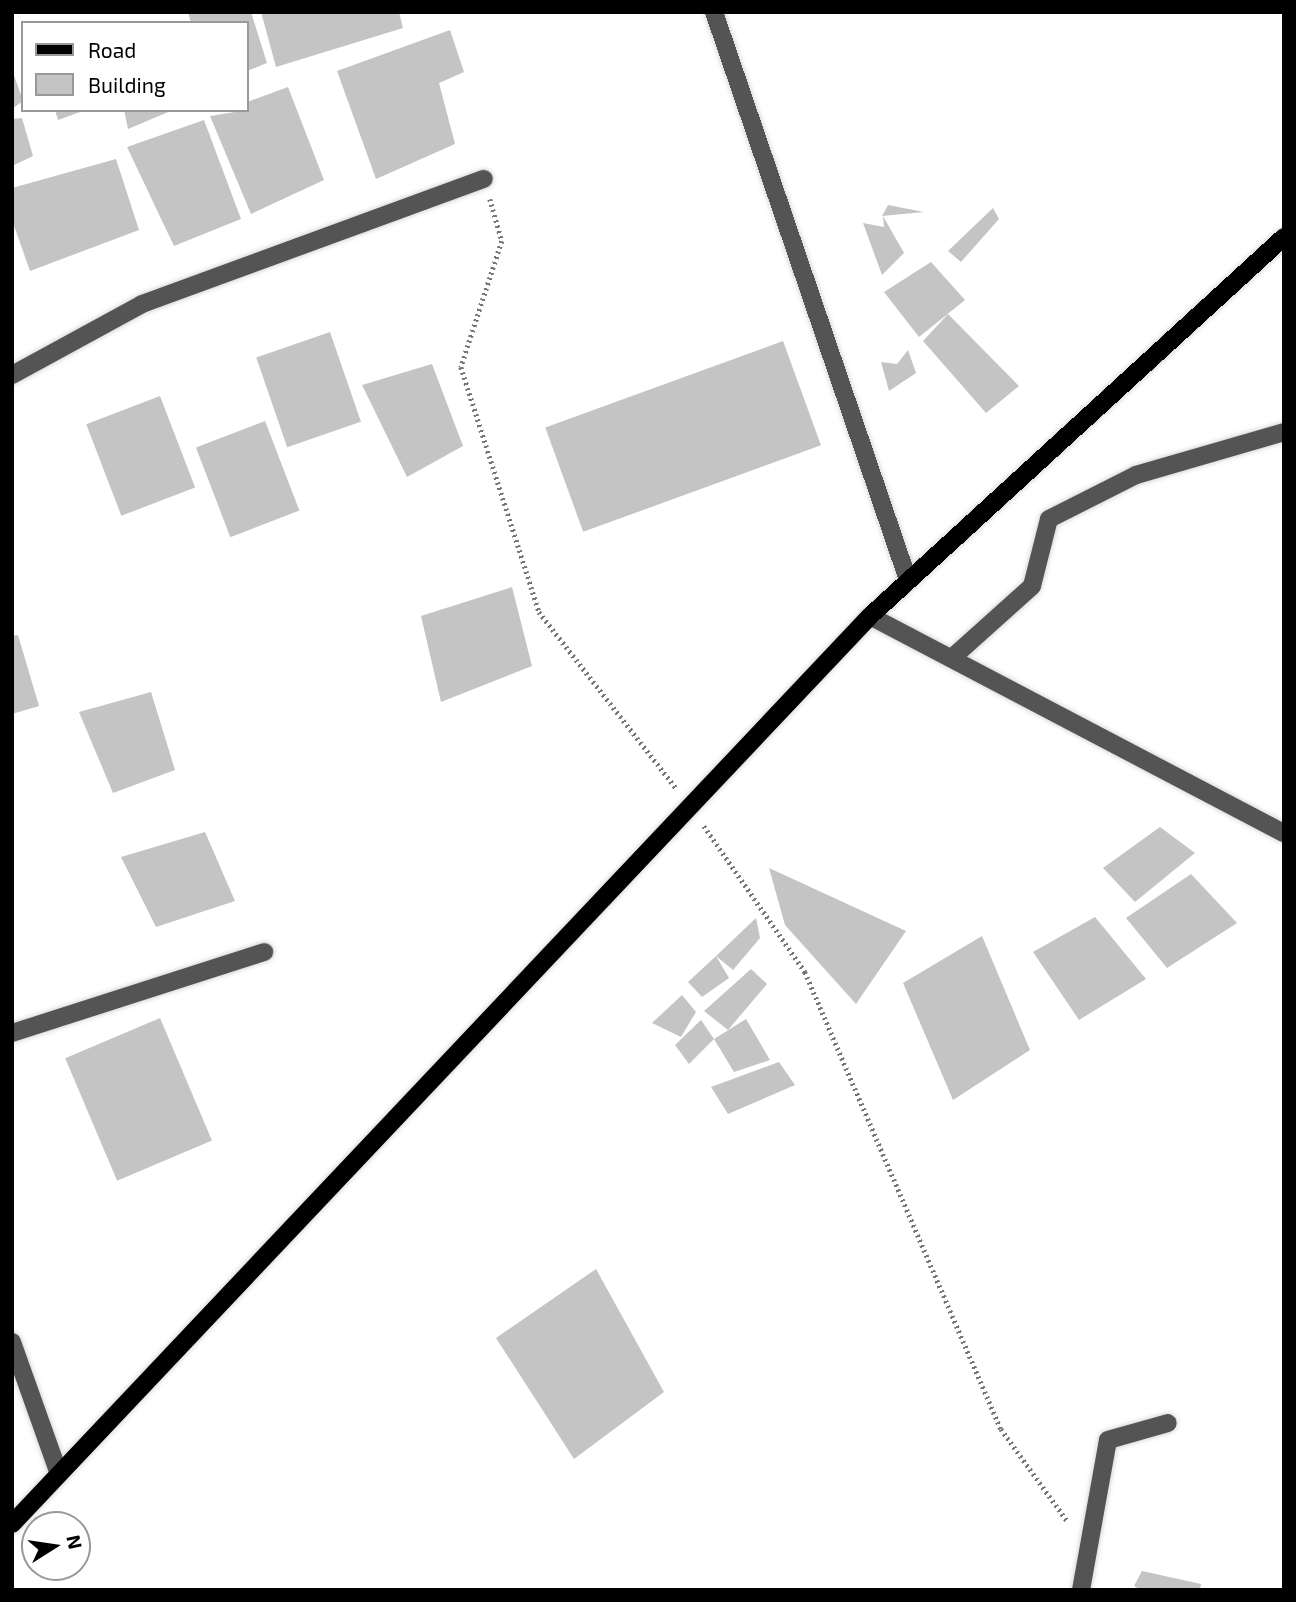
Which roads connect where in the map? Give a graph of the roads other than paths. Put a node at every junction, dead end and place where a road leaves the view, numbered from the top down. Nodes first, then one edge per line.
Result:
1 (714, 12) edge
2 (484, 179) road end
3 (1284, 237) edge
4 (12, 375) edge
5 (1284, 432) edge
6 (908, 580) junction
7 (870, 616) junction
8 (953, 657) junction
9 (1284, 833) edge
10 (264, 952) dead end
11 (12, 1033) edge
12 (12, 1342) edge
13 (1168, 1423) dead end
14 (59, 1474) junction
15 (12, 1524) edge
16 (1081, 1590) edge

1 - 6 street
2 - 4 street
3 - 6 main road
5 - 8 street
6 - 7 main road
7 - 8 street
7 - 14 main road
8 - 9 street
10 - 11 street
12 - 14 street
13 - 16 street
14 - 15 main road

